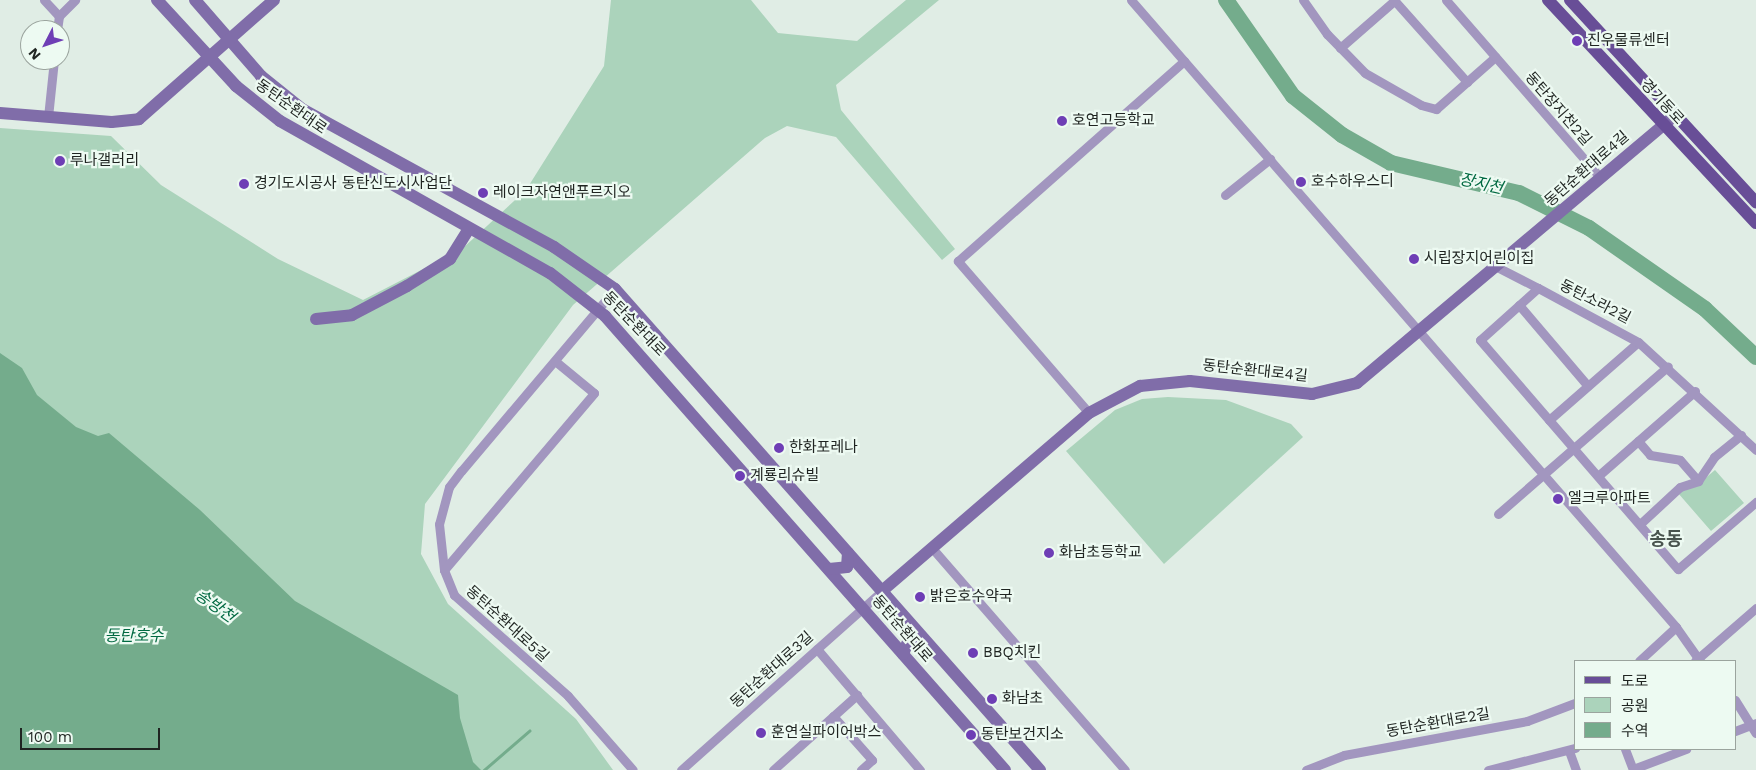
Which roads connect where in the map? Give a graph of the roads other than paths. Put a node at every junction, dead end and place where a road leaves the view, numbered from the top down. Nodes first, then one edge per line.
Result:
1 (44, 0) edge
2 (75, 0) edge
3 (157, 0) edge
4 (194, 0) edge
5 (274, 0) edge
6 (1131, 0) edge
7 (1303, 0) edge
8 (1394, 0) edge
9 (1446, 0) edge
10 (1548, 0) edge
11 (1570, 0) edge
12 (59, 16) junction
13 (58, 20) edge
14 (229, 40) junction
15 (1340, 48) junction
16 (1495, 57) junction
17 (209, 59) junction
18 (1184, 61) junction
19 (53, 70) edge
20 (1466, 82) junction
21 (0, 113) edge
22 (48, 117) junction
23 (1674, 117) junction
24 (1662, 126) junction
25 (1270, 159) junction
26 (1601, 178) junction
27 (1225, 195) dead end
28 (1756, 202) edge
29 (1756, 222) edge
30 (469, 228) junction
31 (1497, 267) junction
32 (1538, 288) junction
33 (615, 289) junction
34 (1519, 305) junction
35 (598, 310) junction
36 (316, 319) dead end
37 (1420, 333) junction
38 (1638, 342) junction
39 (555, 361) junction
40 (1668, 366) junction
41 (1588, 386) junction
42 (1695, 391) junction
43 (1089, 413) junction
44 (1549, 420) junction
45 (1741, 435) junction
46 (1638, 441) junction
47 (1574, 448) junction
48 (1756, 450) edge
49 (1544, 474) junction
50 (1598, 476) junction
51 (1698, 481) junction
52 (1756, 502) edge
53 (1498, 514) dead end
54 (1640, 524) junction
55 (932, 548) junction
56 (848, 553) junction
57 (829, 569) junction
58 (444, 570) junction
59 (882, 591) junction
60 (863, 608) junction
61 (1756, 608) edge
62 (1676, 627) junction
63 (817, 649) junction
64 (903, 654) junction
65 (1640, 660) edge
66 (1697, 660) edge
67 (856, 695) junction
68 (976, 698) junction
69 (1736, 701) edge
70 (1574, 703) edge
71 (833, 716) junction
72 (1755, 726) edge
73 (1736, 731) edge
74 (1572, 749) edge
75 (1625, 750) edge
76 (1683, 750) edge
77 (1513, 768) edge
78 (1633, 769) edge
79 (633, 770) edge
80 (681, 770) edge
81 (773, 770) edge
82 (861, 770) edge
83 (920, 770) edge
84 (1005, 770) edge
85 (1040, 770) edge
86 (1126, 770) edge
87 (1306, 770) edge
88 (1488, 770) edge
89 (1576, 770) edge

1 - 12 street
2 - 12 street
3 - 17 main road, 동탄순환대로
4 - 14 main road, 동탄순환대로
5 - 14 main road
6 - 18 street
7 - 15 street
8 - 15 street
8 - 20 street
9 - 16 street, 동탄장지천2길
10 - 24 main road, 경기동로
11 - 23 main road, 경기동로
12 - 13 street
14 - 17 main road
14 - 33 main road, 동탄순환대로
15 - 20 street
16 - 20 street
16 - 26 street, 동탄장지천2길
17 - 22 main road
17 - 30 main road, 동탄순환대로
18 - 25 street
18 - 43 street
19 - 22 street
21 - 22 main road
23 - 24 main road, 동탄순환대로4길
23 - 28 main road, 경기동로
24 - 26 main road, 동탄순환대로4길
24 - 29 main road, 경기동로
25 - 27 street
25 - 37 street
26 - 31 main road, 동탄순환대로4길
30 - 35 main road, 동탄순환대로
30 - 36 main road
31 - 32 street
31 - 37 main road, 동탄순환대로4길
32 - 34 street, 동탄소라2길
32 - 38 street, 동탄소라2길
33 - 35 street, 동탄순환대로5길
33 - 56 main road, 동탄순환대로
34 - 41 street
34 - 44 street, 동탄소라2길
35 - 39 street, 동탄순환대로5길
35 - 57 main road, 동탄순환대로
37 - 43 main road, 동탄순환대로4길
37 - 49 street
38 - 40 street, 동탄소라2길
38 - 41 street
39 - 58 street, 동탄순환대로5길
39 - 58 street
40 - 42 street, 동탄소라2길
40 - 47 street
41 - 44 street
42 - 45 street, 동탄소라2길
42 - 46 street
43 - 55 main road, 동탄순환대로4길
44 - 47 street, 동탄소라2길
45 - 48 street, 동탄소라2길
45 - 51 street
46 - 50 street
46 - 51 street
47 - 49 street
47 - 50 street, 동탄소라2길
49 - 53 street
49 - 62 street
50 - 54 street, 동탄소라2길
51 - 54 street
52 - 54 street, 동탄소라2길
55 - 59 main road, 동탄순환대로4길
55 - 86 street
56 - 57 main road
56 - 59 main road, 동탄순환대로
57 - 60 main road, 동탄순환대로
58 - 79 street, 동탄순환대로5길
59 - 60 street, 동탄순환대로3길
59 - 68 main road, 동탄순환대로
60 - 63 street, 동탄순환대로3길
60 - 64 main road, 동탄순환대로
61 - 66 street
62 - 65 street
62 - 66 street
63 - 67 street
63 - 80 street, 동탄순환대로3길
64 - 68 main road
64 - 84 main road, 동탄순환대로
67 - 71 street
67 - 83 street
68 - 85 main road, 동탄순환대로
69 - 72 street
70 - 87 street, 동탄순환대로2길
71 - 81 street
71 - 82 street
72 - 73 street
74 - 77 street
74 - 89 street
75 - 78 street
76 - 78 street
77 - 88 street

